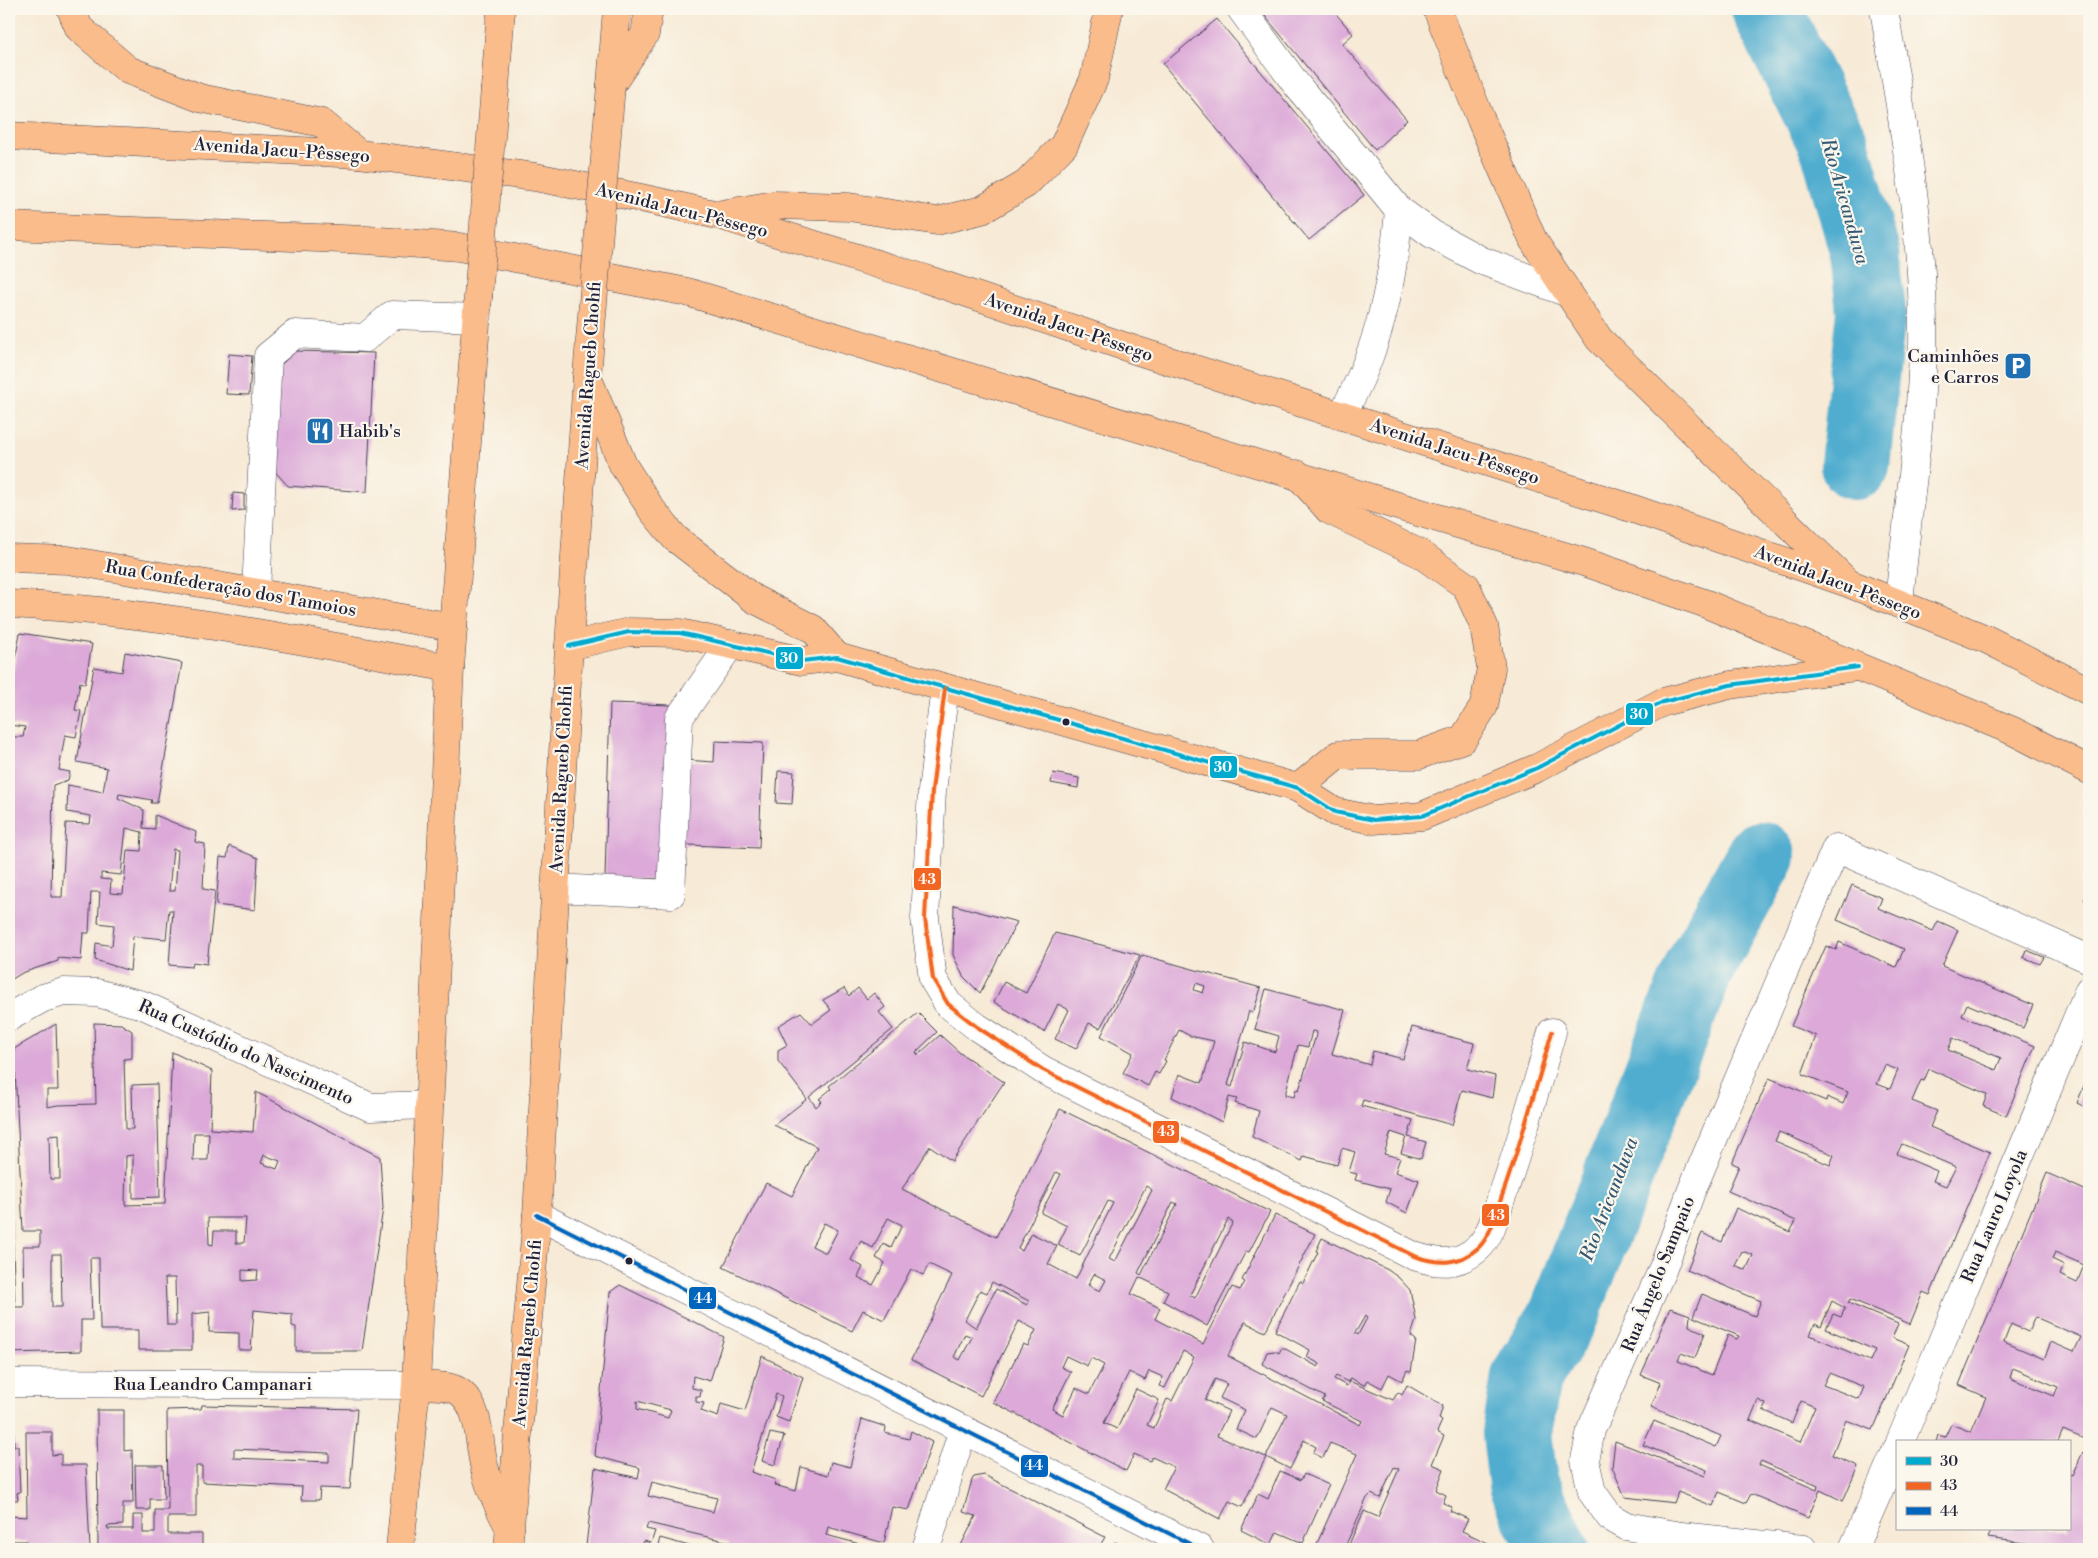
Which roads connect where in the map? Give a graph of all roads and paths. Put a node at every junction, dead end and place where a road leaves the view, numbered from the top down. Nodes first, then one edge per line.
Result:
1 (70, 9) edge
2 (501, 9) edge
3 (617, 9) edge
4 (650, 9) edge
5 (1109, 9) edge
6 (1241, 9) edge
7 (1436, 9) edge
8 (1884, 9) edge
9 (611, 85) junction
10 (9, 136) edge
11 (359, 154) junction
12 (1399, 210) junction
13 (718, 215) junction
14 (9, 226) edge
15 (1568, 292) junction
16 (478, 307) junction
17 (587, 376) junction
18 (1342, 414) junction
19 (1297, 474) junction
20 (9, 558) edge
21 (1848, 583) junction
22 (256, 591) junction
23 (9, 604) edge
24 (1899, 604) junction
25 (453, 627) junction
26 (732, 644) junction
27 (568, 646) junction
28 (837, 657) junction
29 (1858, 667) junction
30 (450, 668) junction
31 (945, 688) junction
32 (2089, 691) edge
33 (2089, 770) edge
34 (1298, 788) junction
35 (556, 888) junction
36 (2089, 959) edge
37 (2089, 990) edge
38 (9, 1017) edge
39 (1552, 1032) dead end
40 (430, 1105) junction
41 (537, 1215) junction
42 (9, 1383) edge
43 (416, 1385) junction
44 (963, 1429) junction
45 (1901, 1440) edge
46 (1896, 1451) edge
47 (509, 1540) edge
48 (400, 1549) edge
49 (926, 1549) edge
50 (1200, 1549) edge
51 (1803, 1549) edge
52 (1852, 1549) edge

1 - 11 main road
2 - 16 main road, bridge
3 - 9 main road, Avenida Ragueb Chohfi
4 - 9 main road
5 - 13 main road
6 - 12 street
7 - 15 main road
8 - 24 street
9 - 17 main road, Avenida Ragueb Chohfi, bridge
10 - 11 main road, Avenida Jacu-Pêssego
11 - 13 main road, Avenida Jacu-Pêssego
12 - 15 street
12 - 18 street
13 - 18 main road, Avenida Jacu-Pêssego
14 - 19 main road
15 - 21 main road
16 - 22 street
16 - 25 main road
17 - 27 main road, Avenida Ragueb Chohfi
17 - 28 main road
18 - 21 main road, Avenida Jacu-Pêssego
19 - 29 main road
19 - 34 main road
20 - 22 main road, Rua Confederação dos Tamoios
21 - 24 main road, Avenida Jacu-Pêssego
22 - 25 main road, Rua Confederação dos Tamoios
23 - 30 main road
24 - 32 main road, Avenida Jacu-Pêssego
25 - 30 main road
26 - 27 main road
26 - 28 main road
26 - 35 street
27 - 35 main road, Avenida Ragueb Chohfi
28 - 31 main road
29 - 33 main road
29 - 34 main road
30 - 40 main road
31 - 34 main road
31 - 39 street
35 - 41 main road, Avenida Ragueb Chohfi
36 - 51 street, Rua Ângelo Sampaio
37 - 45 street, Rua Lauro Loyola
38 - 40 street, Rua Custódio do Nascimento
40 - 43 main road
41 - 44 street
41 - 47 main road, Avenida Ragueb Chohfi
42 - 43 street, Rua Leandro Campanari
43 - 47 main road
43 - 48 main road
44 - 49 street
44 - 50 street
46 - 52 street

